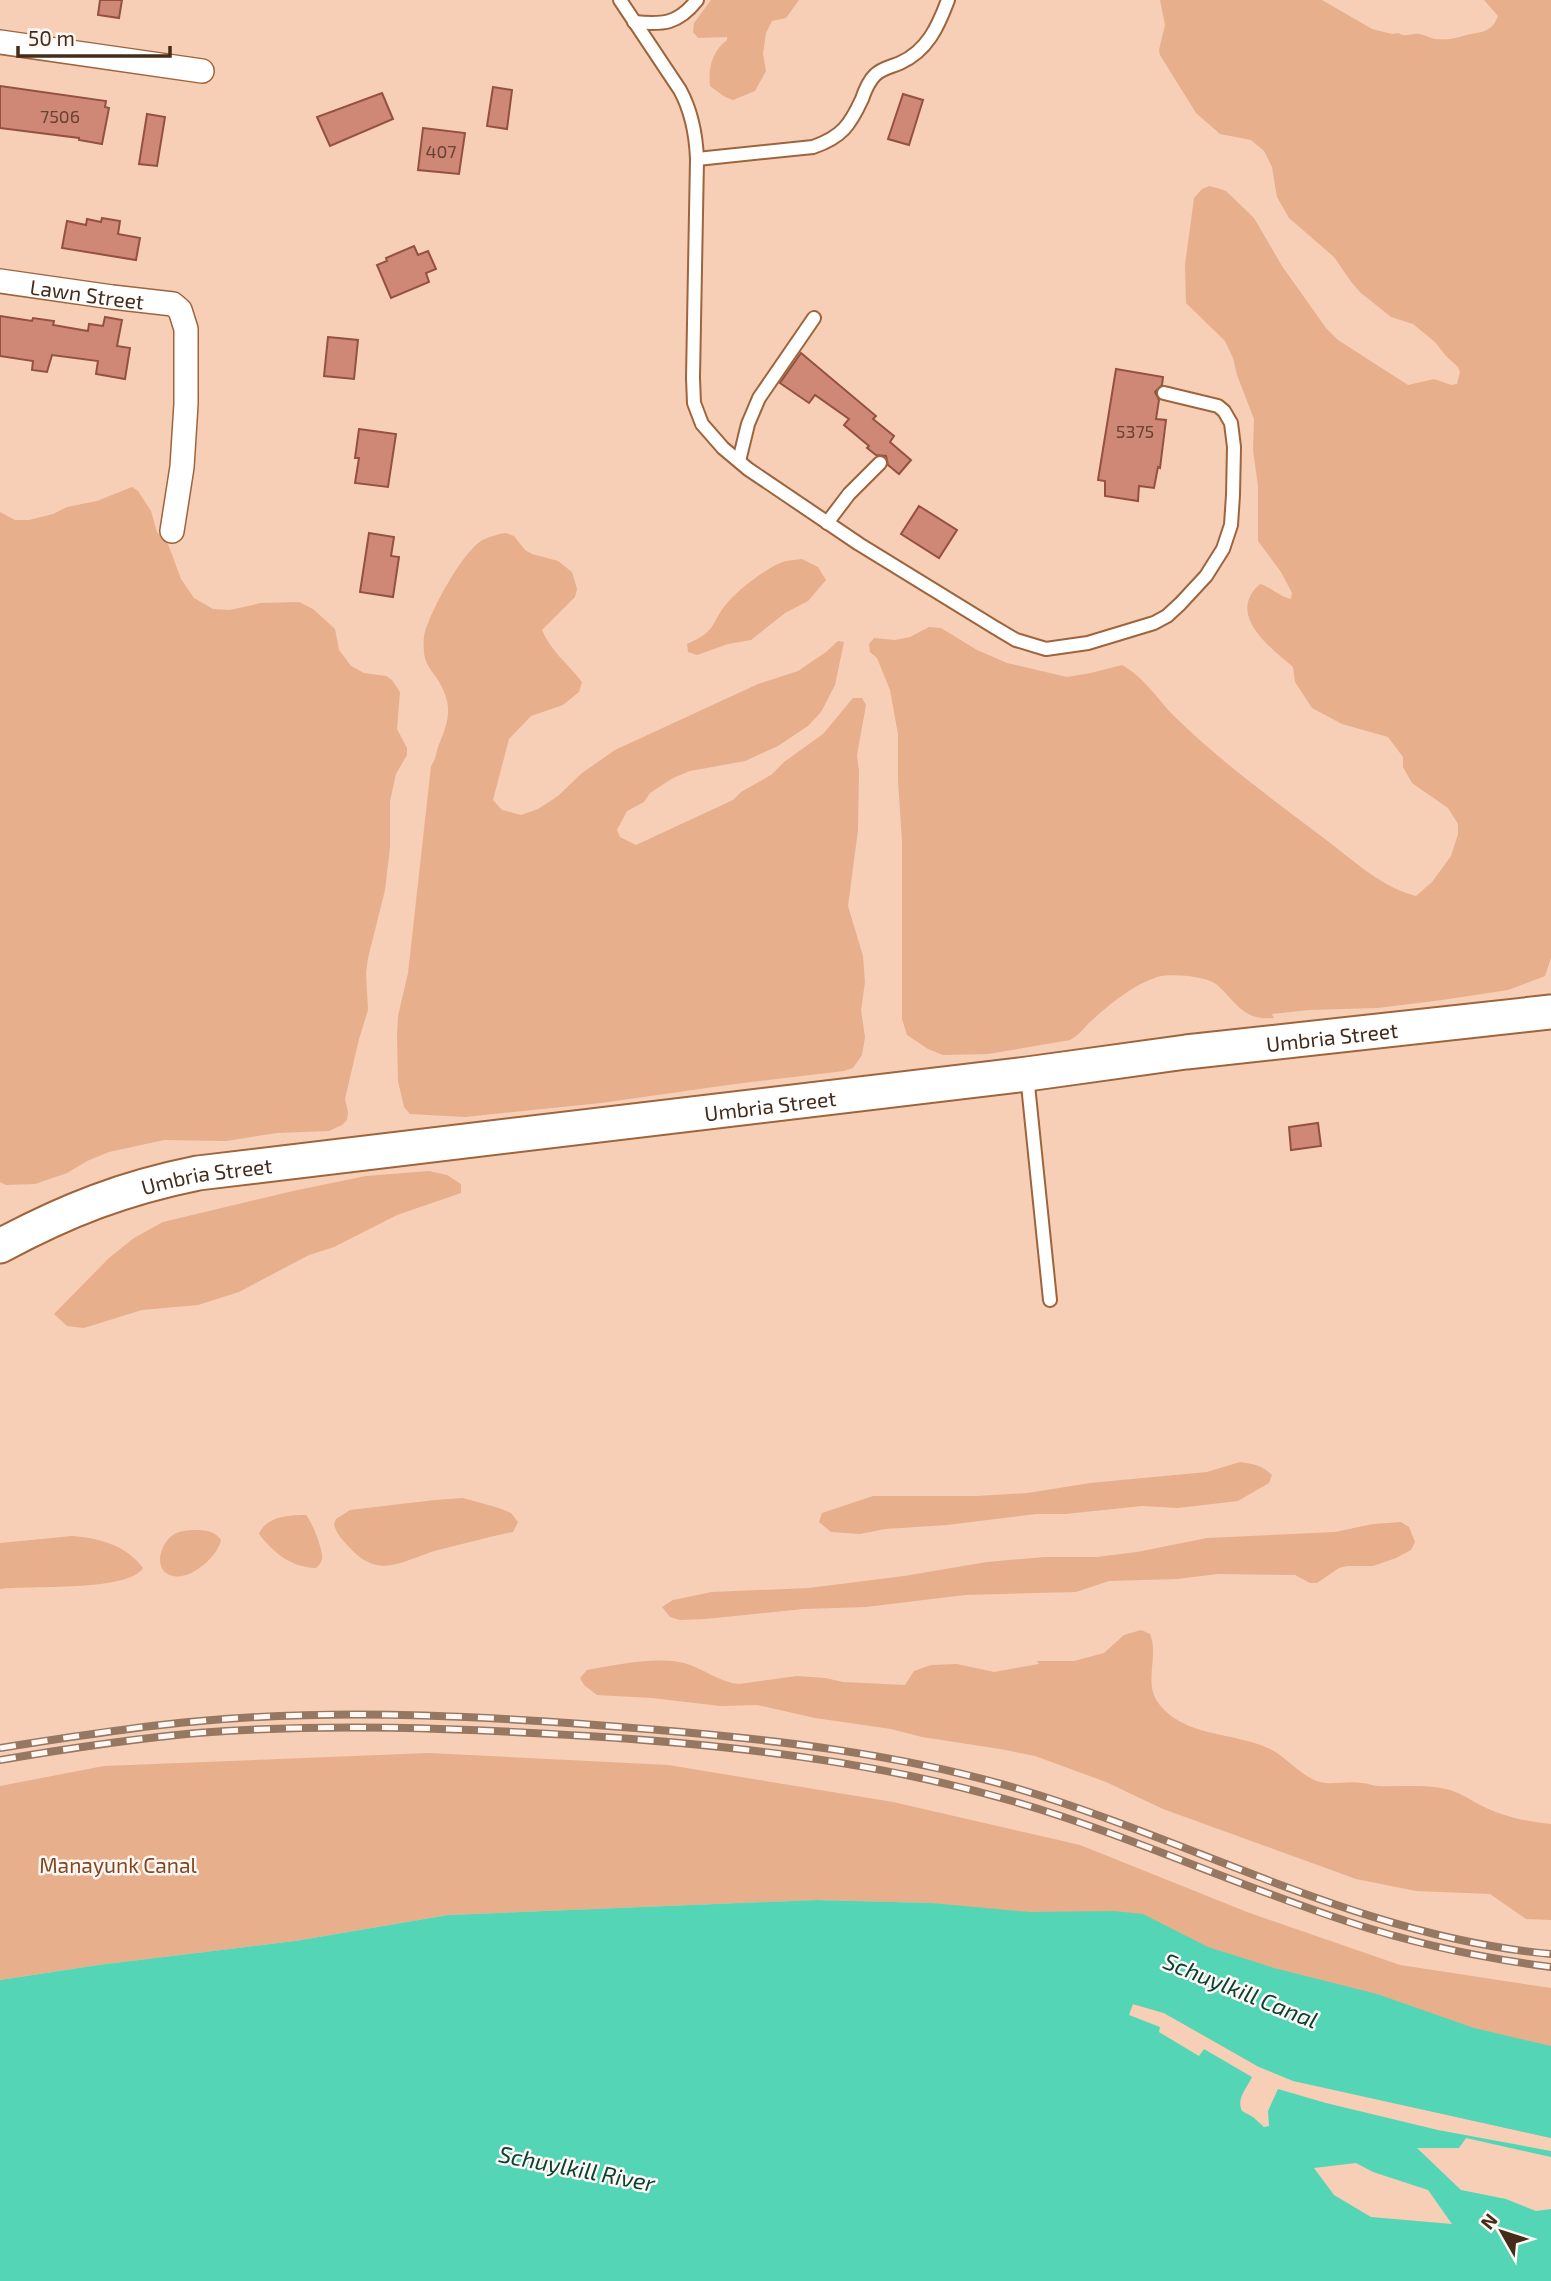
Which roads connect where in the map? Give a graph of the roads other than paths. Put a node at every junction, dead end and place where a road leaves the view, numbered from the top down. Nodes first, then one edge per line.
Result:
1 (620, 0) edge
2 (697, 0) edge
3 (948, 0) edge
4 (634, 22) junction
5 (0, 42) edge
6 (202, 71) dead end
7 (697, 159) junction
8 (0, 281) edge
9 (814, 318) dead end
10 (1164, 393) dead end
11 (739, 461) junction
12 (880, 463) dead end
13 (827, 523) junction
14 (172, 531) dead end
15 (1551, 1012) edge
16 (1027, 1074) junction
17 (0, 1246) edge
18 (1050, 1300) dead end

1 - 4 lane
2 - 4 lane
3 - 7 lane
4 - 7 lane
5 - 6 street
7 - 11 lane
8 - 14 street, Lawn Street
9 - 11 lane
10 - 13 lane
11 - 13 lane
12 - 13 lane
15 - 16 main road, Umbria Street
16 - 17 main road, Umbria Street
16 - 18 lane

